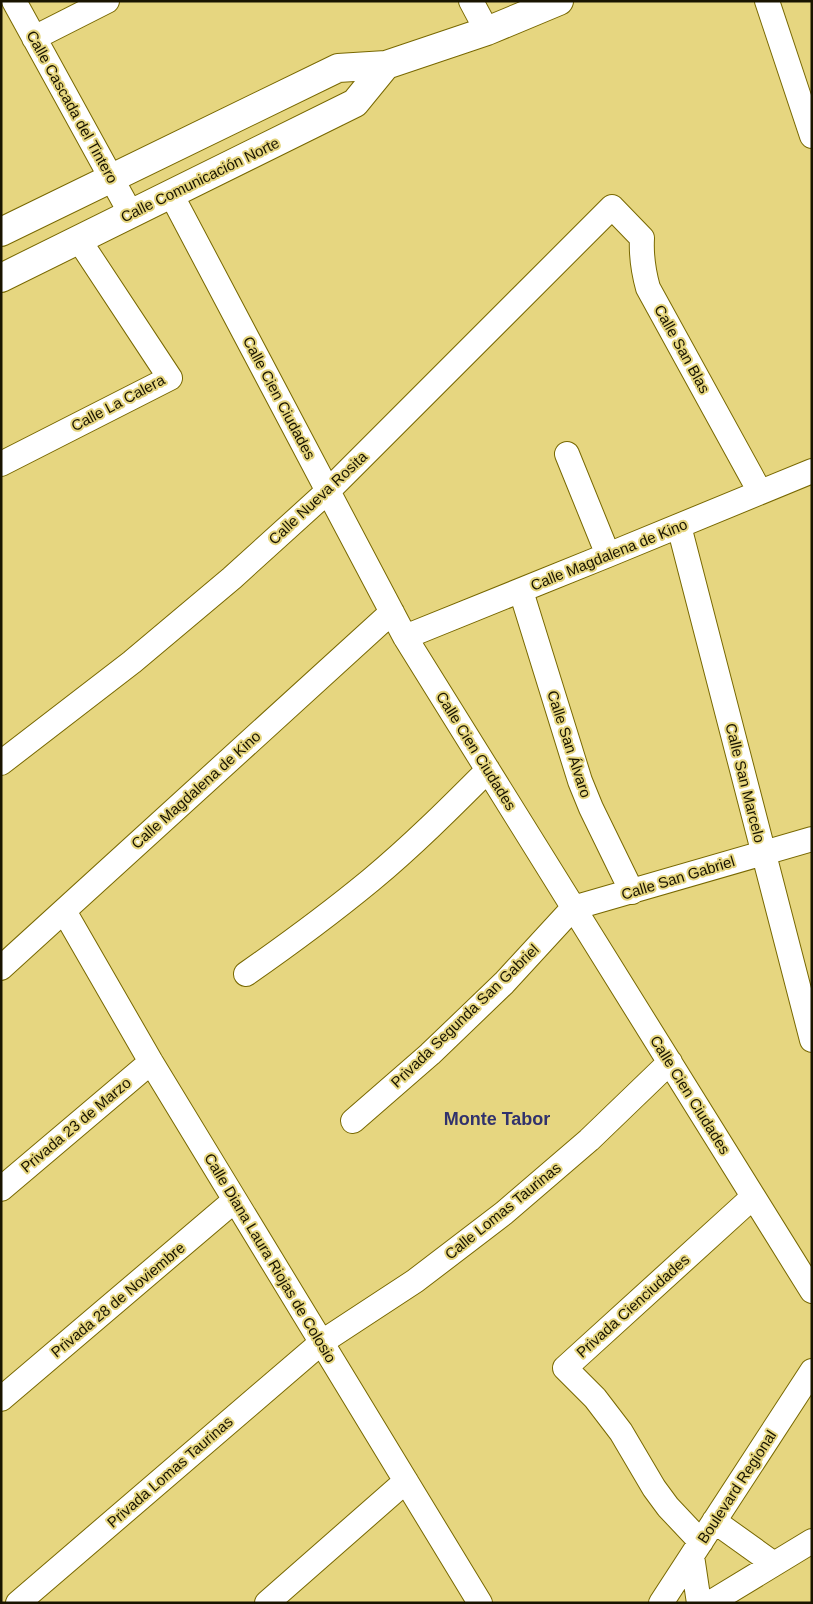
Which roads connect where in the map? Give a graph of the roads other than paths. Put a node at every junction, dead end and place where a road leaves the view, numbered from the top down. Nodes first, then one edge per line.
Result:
1 (14, 1) edge
2 (107, 1) edge
3 (471, 1) edge
4 (559, 1) edge
5 (767, 1) edge
6 (487, 31) junction
7 (34, 38) junction
8 (386, 65) junction
9 (812, 136) edge
10 (111, 179) junction
11 (171, 194) junction
12 (612, 207) joint
13 (131, 214) junction
14 (1, 232) edge
15 (79, 240) junction
16 (1, 278) edge
17 (567, 454) dead end
18 (1, 464) edge
19 (812, 471) edge
20 (328, 491) junction
21 (760, 492) junction
22 (679, 526) junction
23 (608, 555) junction
24 (521, 591) junction
25 (392, 612) junction
26 (405, 637) junction
27 (1, 763) edge
28 (488, 770) junction
29 (812, 839) edge
30 (762, 853) junction
31 (632, 892) junction
32 (573, 908) junction
33 (64, 911) junction
34 (4, 958) edge
35 (246, 974) dead end
36 (812, 1040) edge
37 (151, 1062) junction
38 (670, 1062) junction
39 (352, 1121) dead end
40 (1, 1189) edge
41 (753, 1197) junction
42 (235, 1200) junction
43 (812, 1292) edge
44 (322, 1342) junction
45 (812, 1370) edge
46 (1, 1400) edge
47 (406, 1481) junction
48 (714, 1521) junction
49 (812, 1541) edge
50 (696, 1549) junction
51 (774, 1564) junction
52 (18, 1603) edge
53 (267, 1603) edge
54 (480, 1603) edge
55 (661, 1603) edge
56 (699, 1603) edge
57 (710, 1603) edge

1 - 7 street, Calle Cascada del Tintero
2 - 7 street
3 - 6 street
4 - 6 street
5 - 9 street
6 - 8 street
7 - 10 street, Calle Cascada del Tintero
8 - 10 street
8 - 11 street, Calle Comunicación Norte
10 - 13 street, Calle Cascada del Tintero
10 - 14 street
11 - 13 street, Calle Comunicación Norte
11 - 20 street, Calle Cien Ciudades
12 - 20 street, Calle Nueva Rosita
12 - 21 street, Calle San Blas
13 - 15 street, Calle Comunicación Norte
15 - 16 street, Calle Comunicación Norte
15 - 18 street, Calle La Calera
17 - 23 street
19 - 21 street, Calle Magdalena de Kino
20 - 25 street, Calle Cien Ciudades
20 - 27 street, Calle Nueva Rosita
21 - 22 street, Calle Magdalena de Kino
22 - 23 street, Calle Magdalena de Kino
22 - 30 street, Calle San Marcelo
23 - 24 street, Calle Magdalena de Kino
24 - 26 street, Calle Magdalena de Kino
24 - 31 street, Calle San Álvaro
25 - 26 street, Calle Cien Ciudades
25 - 33 street, Calle Magdalena de Kino
26 - 28 street, Calle Cien Ciudades
28 - 32 street, Calle Cien Ciudades
28 - 35 street
29 - 30 street, Calle San Gabriel
30 - 31 street, Calle San Gabriel
30 - 36 street, Calle San Marcelo
31 - 32 street, Calle San Gabriel
32 - 38 street, Calle Cien Ciudades
32 - 39 street, Privada Segunda San Gabriel
33 - 34 street, Calle Magdalena de Kino
33 - 37 street, Calle Diana Laura Riojas de Colosio
37 - 40 street, Privada 23 de Marzo
37 - 42 street, Calle Diana Laura Riojas de Colosio
38 - 41 street, Calle Cien Ciudades
38 - 44 street, Calle Lomas Taurinas
41 - 43 street, Calle Cien Ciudades
41 - 50 street, Privada Cienciudades
42 - 44 street, Calle Diana Laura Riojas de Colosio
42 - 46 street, Privada 28 de Noviembre
44 - 47 street, Calle Diana Laura Riojas de Colosio
44 - 52 street, Privada Lomas Taurinas
45 - 48 street, Boulevard Regional
47 - 53 street
47 - 54 street, Calle Diana Laura Riojas de Colosio
48 - 50 street, Boulevard Regional
48 - 51 street
49 - 51 street
50 - 55 street, Boulevard Regional
50 - 56 street
51 - 57 street

